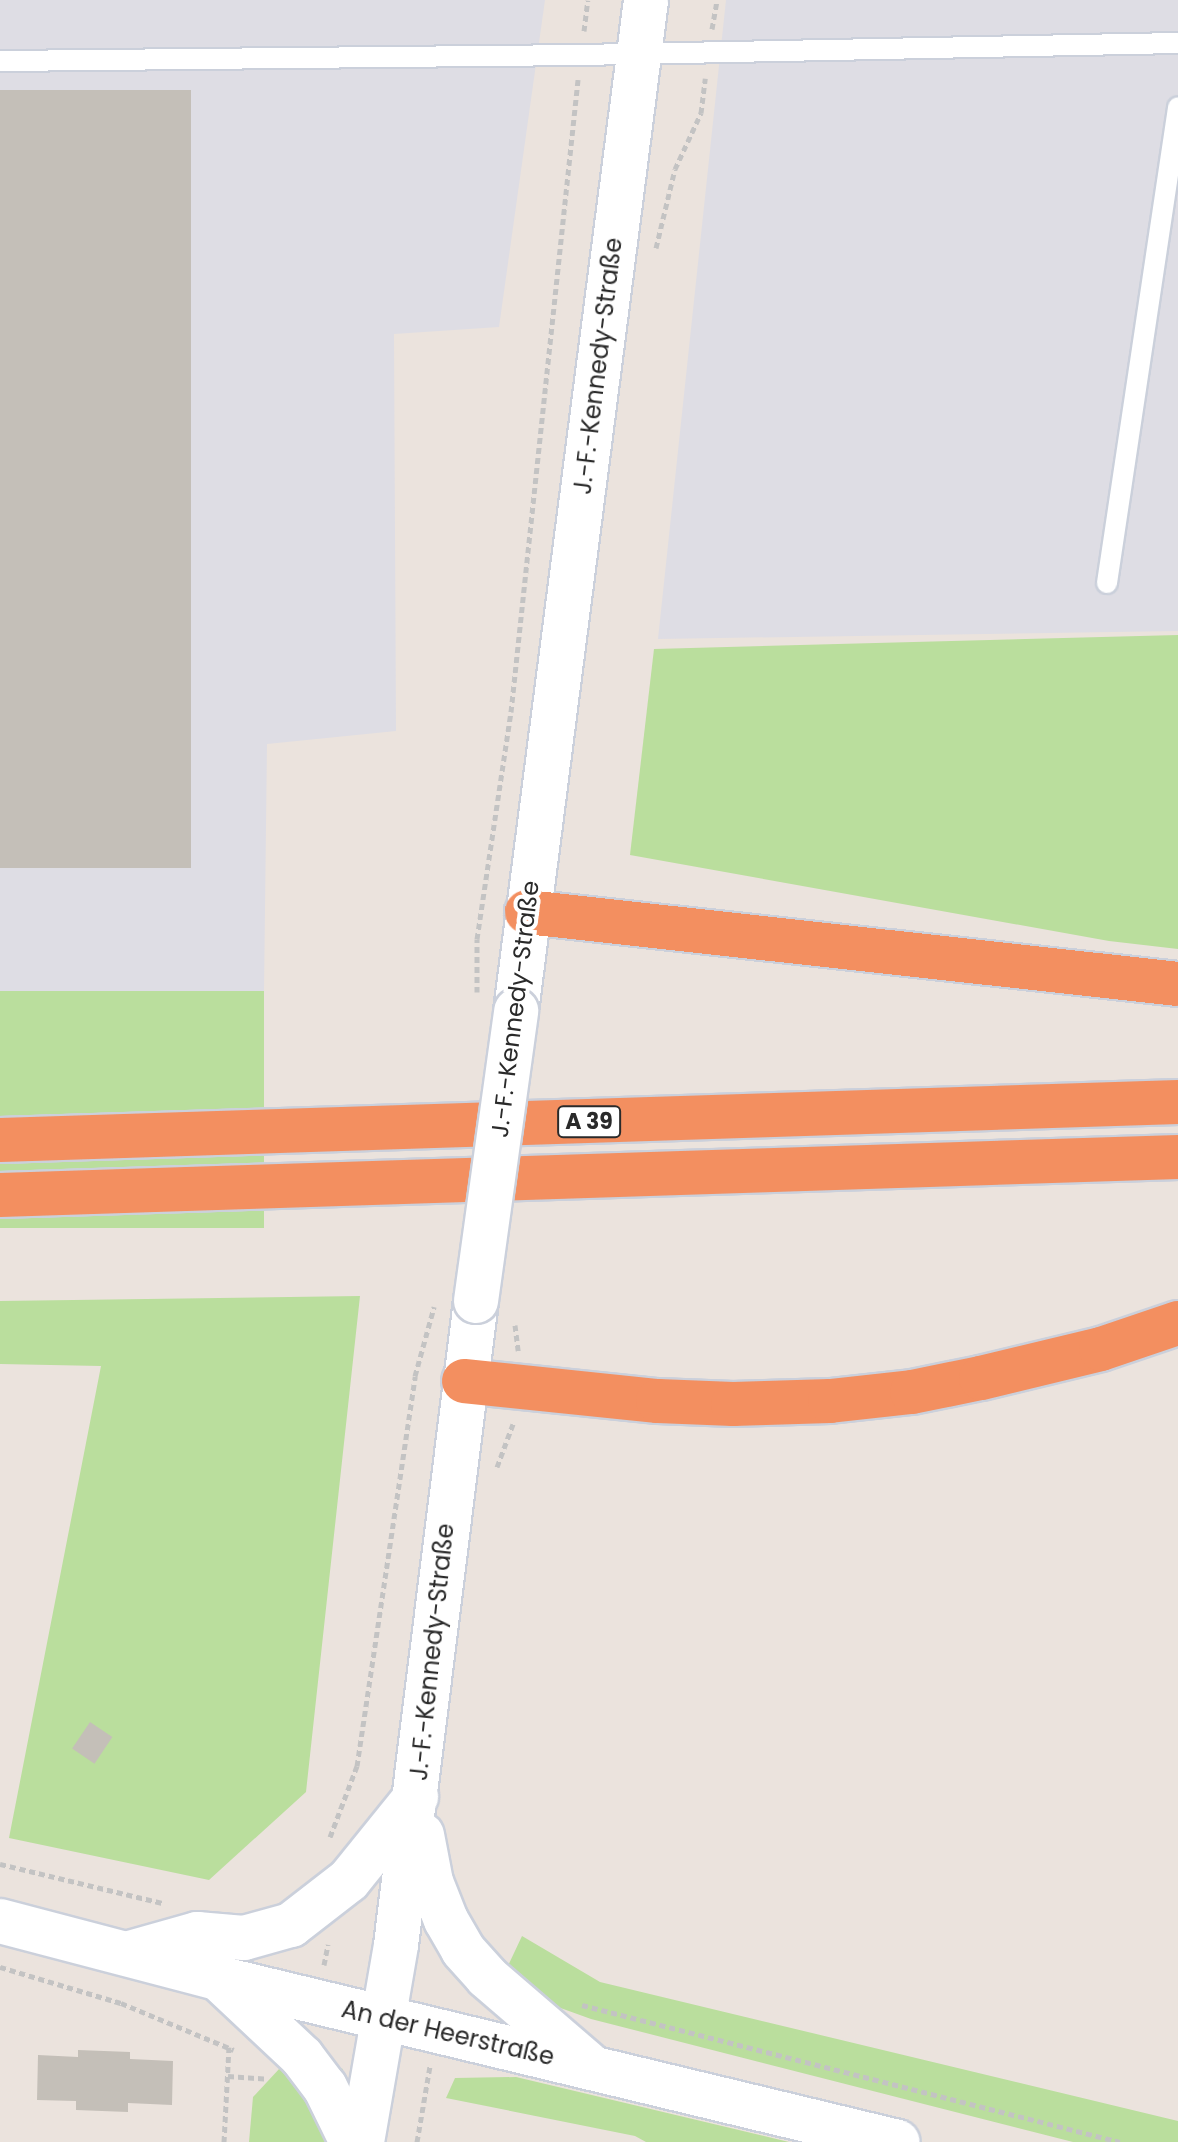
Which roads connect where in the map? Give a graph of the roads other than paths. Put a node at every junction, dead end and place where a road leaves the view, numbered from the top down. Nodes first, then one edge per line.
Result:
1 (646, 0) edge
2 (1178, 43) edge
3 (639, 53) junction
4 (0, 61) edge
5 (1178, 107) edge
6 (1107, 583) dead end
7 (527, 912) junction
8 (1178, 984) edge
9 (1178, 1102) edge
10 (0, 1140) edge
11 (1178, 1157) edge
12 (0, 1195) edge
13 (1178, 1323) edge
14 (464, 1381) junction
15 (416, 1797) junction
16 (0, 1921) edge
17 (130, 1953) junction
18 (218, 1978) junction
19 (384, 2018) junction
20 (593, 2068) junction
21 (352, 2142) edge
22 (362, 2142) edge
23 (898, 2142) edge

1 - 3 street, J.-F.-Kennedy-Straße
2 - 3 lane
3 - 4 lane
3 - 7 street, J.-F.-Kennedy-Straße
5 - 6 lane
7 - 8 highway
7 - 14 street, J.-F.-Kennedy-Straße, bridge
9 - 10 highway, A 39
11 - 12 highway, A 39
13 - 14 highway
14 - 15 street, J.-F.-Kennedy-Straße
15 - 17 street
15 - 19 street, J.-F.-Kennedy-Straße
15 - 20 street
16 - 17 street, An der Heerstraße
17 - 18 street, An der Heerstraße
18 - 19 street, An der Heerstraße
18 - 21 street
19 - 20 street, An der Heerstraße
19 - 22 street, J.-F.-Kennedy-Straße
20 - 23 street, An der Heerstraße

